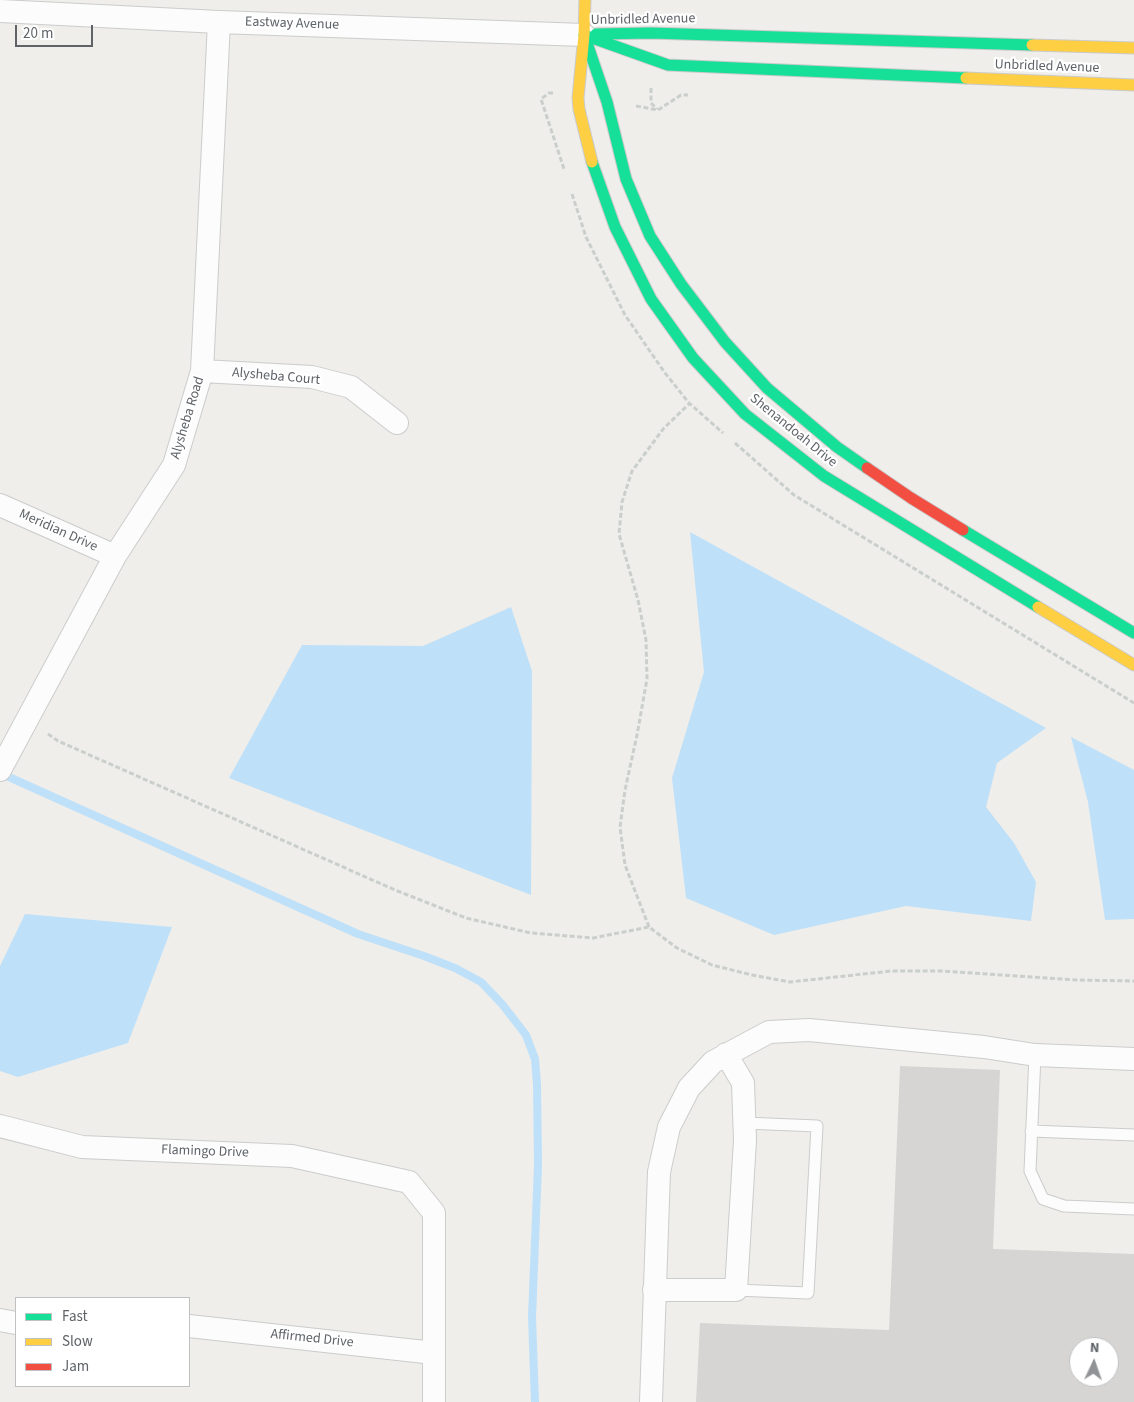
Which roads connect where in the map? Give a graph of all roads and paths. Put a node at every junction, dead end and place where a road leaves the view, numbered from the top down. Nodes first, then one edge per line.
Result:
1 (585, 0) edge
2 (0, 11) edge
3 (219, 22) junction
4 (584, 35) junction
5 (1134, 48) edge
6 (1134, 86) edge
7 (696, 95) dead end
8 (578, 98) junction
9 (607, 102) junction
10 (565, 172) dead end
11 (571, 191) dead end
12 (202, 370) junction
13 (689, 404) junction
14 (397, 423) dead end
15 (727, 436) dead end
16 (734, 443) dead end
17 (0, 505) edge
18 (116, 556) junction
19 (1134, 633) edge
20 (1134, 665) edge
21 (1134, 703) edge
22 (28, 719) junction
23 (0, 770) edge
24 (649, 927) junction
25 (1134, 981) edge
26 (726, 1054) junction
27 (1035, 1055) junction
28 (1134, 1059) edge
29 (744, 1123) junction
30 (0, 1126) edge
31 (1031, 1131) junction
32 (1134, 1135) edge
33 (1134, 1209) edge
34 (654, 1290) junction
35 (736, 1290) junction
36 (0, 1320) edge
37 (15, 1323) edge
38 (190, 1326) edge
39 (434, 1352) junction
40 (434, 1402) edge
41 (651, 1402) edge

1 - 4 street, Shenandoah Drive
2 - 3 street, Eastway Avenue
3 - 4 street, Eastway Avenue
3 - 12 street, Alysheba Road
4 - 5 street, Unbridled Avenue
4 - 6 street, Unbridled Avenue
4 - 8 street, Shenandoah Drive
4 - 9 street, Shenandoah Drive
7 - 9 path
8 - 10 path
8 - 20 street, Shenandoah Drive
9 - 19 street, Shenandoah Drive
11 - 13 path
12 - 14 street, Alysheba Court
12 - 18 street, Alysheba Road
13 - 15 path
13 - 24 path
16 - 21 path
17 - 18 street, Meridian Drive
18 - 22 street, Alysheba Road
22 - 23 street, Alysheba Road
22 - 24 path
24 - 25 path
26 - 27 street
26 - 29 street
26 - 34 street
27 - 28 street
27 - 31 lane
29 - 35 street
29 - 35 lane
30 - 39 street, Flamingo Drive
31 - 32 lane
31 - 33 lane
34 - 35 street
34 - 41 street
36 - 37 street
38 - 39 street, Affirmed Drive
39 - 40 street

